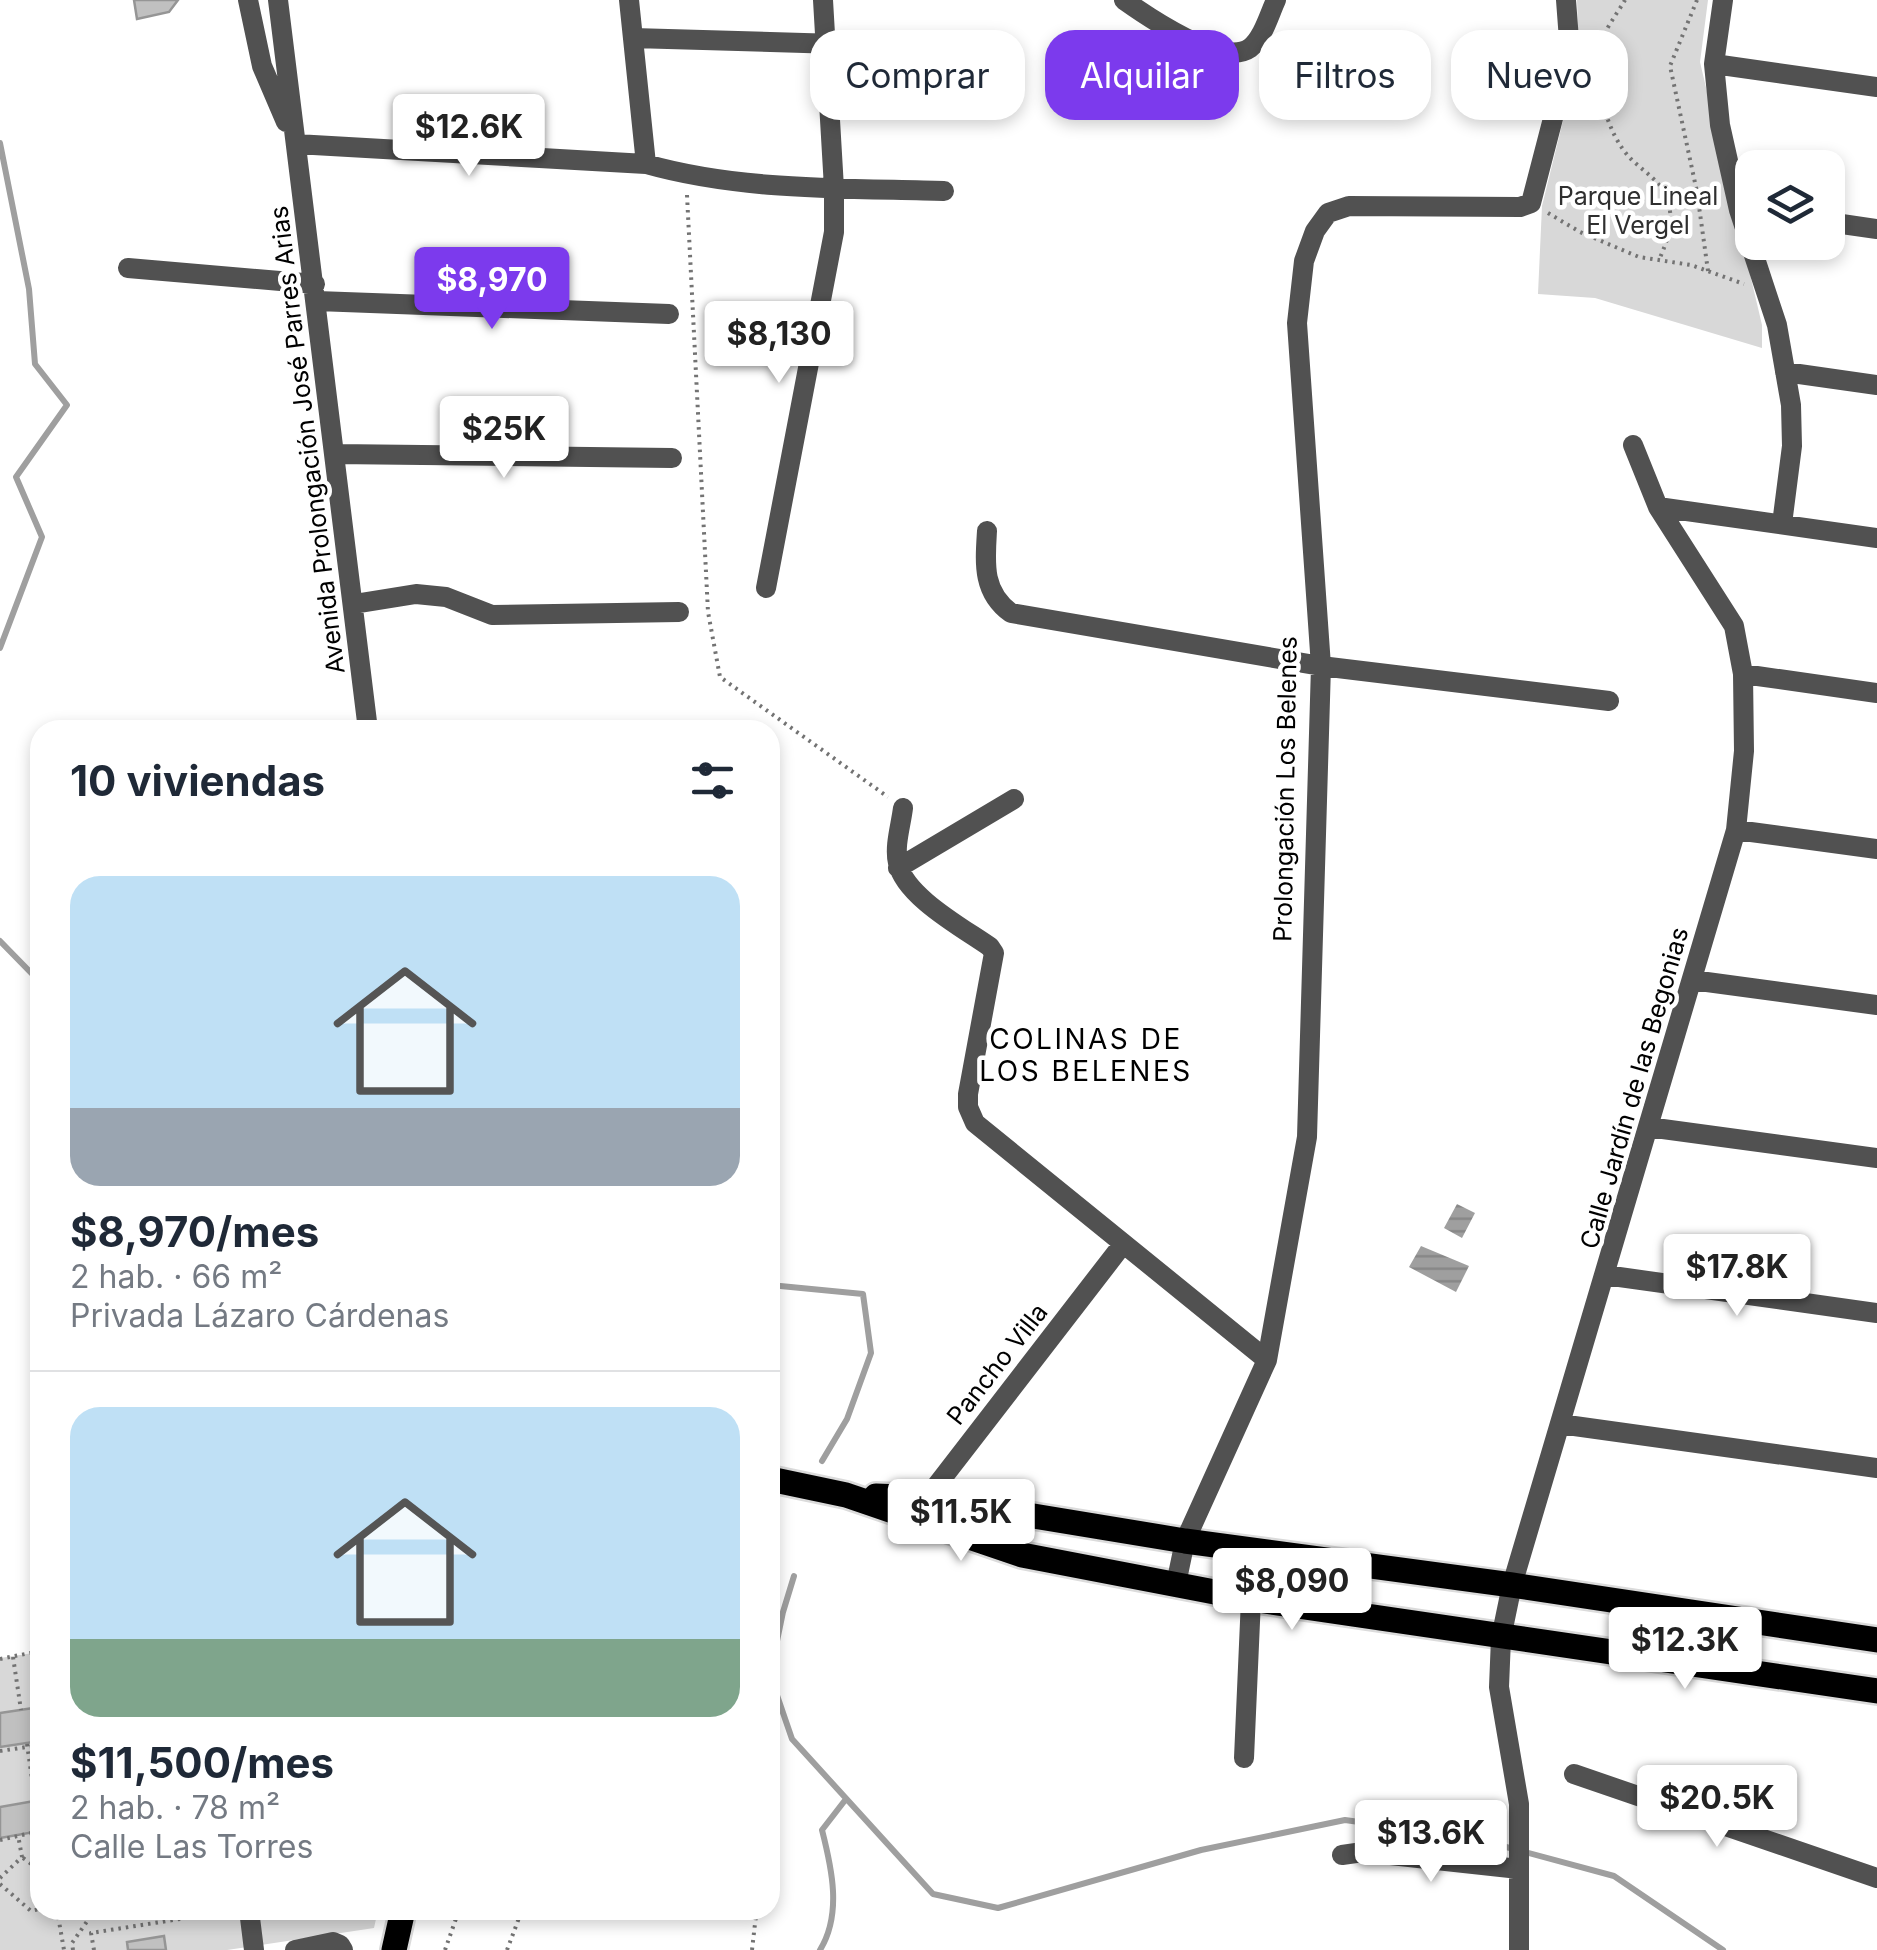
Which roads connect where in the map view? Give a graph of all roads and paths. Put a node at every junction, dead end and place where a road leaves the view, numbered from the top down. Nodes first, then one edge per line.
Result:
1 (248, 0) edge
2 (278, 0) edge
3 (629, 0) edge
4 (823, 0) edge
5 (1124, 0) edge
6 (1276, 0) edge
7 (1566, 0) edge
8 (1625, 0) edge
9 (1697, 0) edge
10 (1723, 0) edge
11 (825, 30) edge
12 (633, 38) junction
13 (810, 42) edge
14 (1714, 64) junction
15 (1877, 87) edge
16 (830, 120) edge
17 (296, 144) junction
18 (646, 164) junction
19 (1735, 174) edge
20 (686, 175) junction
21 (834, 188) junction
22 (944, 191) dead end
23 (1530, 203) junction
24 (1845, 224) edge
25 (1877, 229) edge
26 (1659, 260) junction
27 (1758, 260) edge
28 (128, 268) dead end
29 (1708, 271) junction
30 (1764, 285) junction
31 (316, 292) junction
32 (669, 314) dead end
33 (1785, 372) junction
34 (1877, 385) edge
35 (1633, 445) dead end
36 (336, 454) junction
37 (672, 458) dead end
38 (1658, 507) junction
39 (1782, 524) junction
40 (987, 531) dead end
41 (1877, 538) edge
42 (766, 588) dead end
43 (354, 604) junction
44 (679, 612) dead end
45 (1321, 666) junction
46 (1743, 674) junction
47 (1877, 693) edge
48 (1609, 702) dead end
49 (367, 720) edge
50 (779, 720) edge
51 (780, 720) edge
52 (1014, 799) dead end
53 (904, 808) joint
54 (1736, 830) junction
55 (1877, 849) edge
56 (898, 868) junction
57 (1692, 980) junction
58 (1877, 1005) edge
59 (1648, 1127) junction
60 (1877, 1158) edge
61 (1124, 1244) junction
62 (1604, 1275) junction
63 (1877, 1313) edge
64 (1267, 1360) junction
65 (1560, 1424) junction
66 (1877, 1468) edge
67 (780, 1481) edge
68 (919, 1508) junction
69 (1186, 1541) junction
70 (1176, 1584) junction
71 (1512, 1585) junction
72 (1251, 1599) junction
73 (1501, 1638) junction
74 (1877, 1640) edge
75 (30, 1653) edge
76 (13, 1657) junction
77 (0, 1659) edge
78 (1877, 1691) edge
79 (22, 1710) dead end
80 (27, 1746) junction
81 (30, 1746) edge
82 (0, 1751) edge
83 (1244, 1758) dead end
84 (30, 1766) edge
85 (1574, 1774) dead end
86 (30, 1833) edge
87 (18, 1836) junction
88 (0, 1840) edge
89 (1342, 1855) dead end
90 (22, 1857) junction
91 (30, 1863) edge
92 (1519, 1866) junction
93 (1877, 1878) edge
94 (0, 1881) edge
95 (30, 1910) edge
96 (59, 1920) edge
97 (91, 1920) edge
98 (173, 1920) edge
99 (250, 1920) edge
100 (402, 1920) edge
101 (455, 1920) edge
102 (518, 1920) edge
103 (755, 1920) edge
104 (64, 1950) edge
105 (73, 1950) edge
106 (94, 1950) edge
107 (254, 1950) edge
108 (295, 1950) edge
109 (344, 1950) edge
110 (394, 1950) edge
111 (444, 1950) edge
112 (507, 1950) edge
113 (752, 1950) edge
114 (1519, 1950) edge

1 - 17 street, Avenida Prolongación José Parres Arias
2 - 17 street, Avenida Prolongación José Parres Arias
3 - 12 street
4 - 11 street
5 - 6 street
7 - 23 street
8 - 26 path
9 - 29 path
10 - 14 street
12 - 13 street
12 - 18 street
14 - 15 street
14 - 19 street
16 - 21 street
17 - 18 street
17 - 31 street, Avenida Prolongación José Parres Arias
18 - 20 street
20 - 21 street
20 - 50 path
21 - 22 street
21 - 42 street
23 - 26 path
23 - 45 street, Prolongación Los Belenes
24 - 25 street
26 - 29 path
27 - 30 street
28 - 31 street
29 - 30 path
30 - 33 street
31 - 32 street
31 - 36 street, Avenida Prolongación José Parres Arias
33 - 34 street
33 - 39 street
35 - 38 street, Calle Jardín de las Begonias
36 - 37 street
36 - 43 street, Avenida Prolongación José Parres Arias
38 - 39 street
38 - 46 street, Calle Jardín de las Begonias
39 - 41 street
40 - 45 street
43 - 44 street
43 - 49 street, Avenida Prolongación José Parres Arias
45 - 48 street
45 - 64 street, Prolongación Los Belenes
46 - 47 street
46 - 54 street, Calle Jardín de las Begonias
51 - 53 path
52 - 56 street
53 - 56 street
54 - 55 street
54 - 57 street, Calle Jardín de las Begonias
56 - 61 street
57 - 58 street
57 - 59 street, Calle Jardín de las Begonias
59 - 60 street
59 - 62 street, Calle Jardín de las Begonias
61 - 64 street
61 - 68 street, Pancho Villa
62 - 63 street
62 - 65 street, Calle Jardín de las Begonias
64 - 69 street, Prolongación Los Belenes
65 - 66 street
65 - 71 street, Calle Jardín de las Begonias
67 - 68 main road
68 - 69 main road
68 - 70 main road
69 - 70 street, Prolongación Los Belenes
69 - 71 main road
70 - 72 main road
71 - 73 street, Calle Jardín de las Begonias
71 - 74 main road
72 - 73 main road
72 - 83 street
73 - 78 main road
73 - 92 street, Calle Jardín de las Begonias
75 - 76 path
76 - 77 path
76 - 79 path
80 - 81 path
80 - 82 path
80 - 84 path
85 - 93 street
86 - 87 path
87 - 88 path
87 - 90 path
89 - 92 street
90 - 91 path
90 - 94 path
92 - 114 street, Calle Jardín de las Begonias
94 - 95 path
96 - 104 path
97 - 105 path
98 - 106 path
99 - 107 street
100 - 110 main road
101 - 111 path
102 - 112 path
103 - 113 path
108 - 109 street

